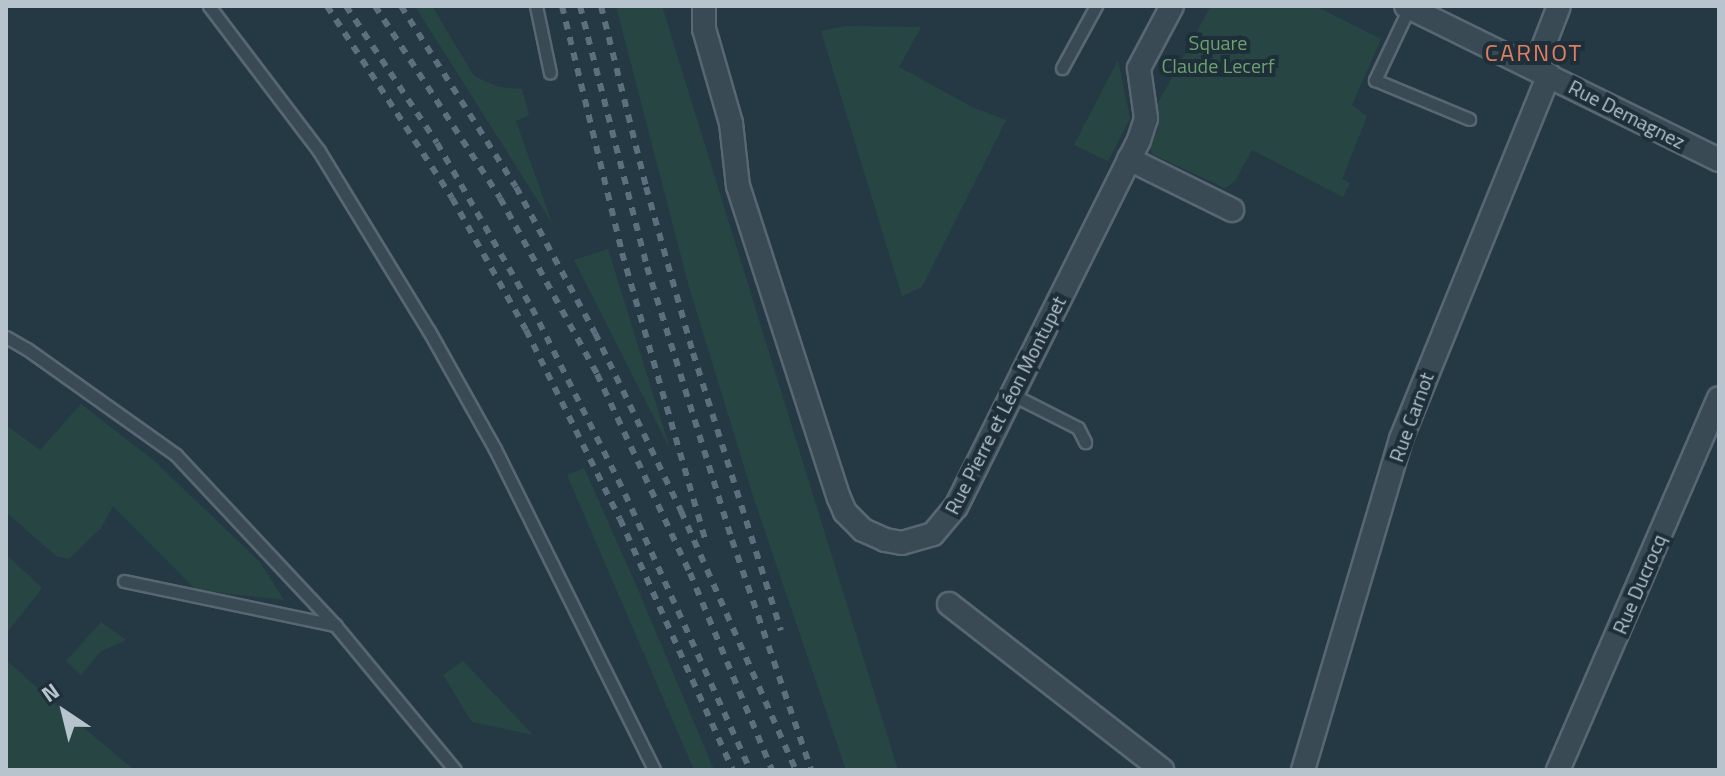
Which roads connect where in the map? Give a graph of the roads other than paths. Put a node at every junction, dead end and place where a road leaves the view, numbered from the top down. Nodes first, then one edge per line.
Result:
1 (209, 6) edge
2 (536, 6) edge
3 (704, 6) edge
4 (1096, 6) edge
5 (1172, 6) edge
6 (1559, 6) edge
7 (1408, 7) edge
8 (1062, 68) dead end
9 (1542, 71) junction
10 (550, 73) dead end
11 (1469, 119) dead end
12 (1129, 159) junction
13 (1719, 160) edge
14 (1232, 210) dead end
15 (6, 337) edge
16 (1011, 394) junction
17 (1719, 398) edge
18 (1085, 442) dead end
19 (124, 581) dead end
20 (949, 604) dead end
21 (335, 625) junction
22 (455, 770) edge
23 (654, 770) edge
24 (1162, 770) edge
25 (1303, 770) edge
26 (1558, 770) edge

1 - 23 lane
2 - 10 lane
3 - 16 street, Rue Pierre et Léon Montupet
4 - 8 lane
5 - 12 street, Rue Pierre et Léon Montupet
6 - 9 street, Rue Carnot
7 - 9 street, Rue Demagnez
7 - 11 lane
9 - 13 street, Rue Demagnez
9 - 25 street, Rue Carnot
12 - 14 street
12 - 16 street, Rue Pierre et Léon Montupet
15 - 21 lane
16 - 18 lane
17 - 26 street, Rue Ducrocq
19 - 21 lane
20 - 24 street
21 - 22 lane

